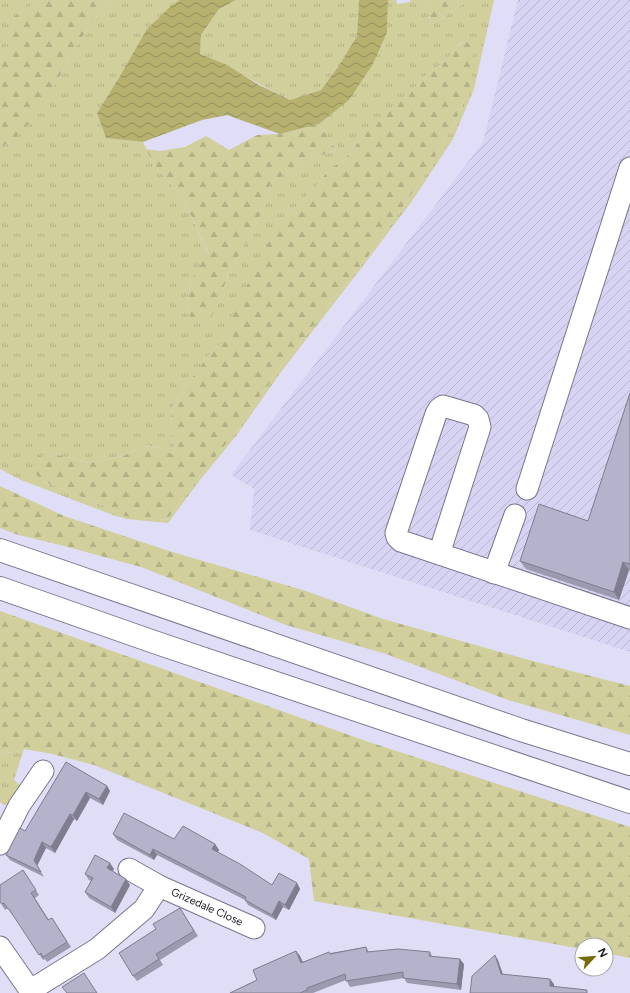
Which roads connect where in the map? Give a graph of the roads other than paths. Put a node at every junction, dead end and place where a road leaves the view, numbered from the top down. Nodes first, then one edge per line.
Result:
1 (630, 168) edge
2 (527, 488) dead end
3 (515, 515) dead end
4 (0, 550) edge
5 (440, 554) junction
6 (494, 573) junction
7 (0, 588) edge
8 (630, 618) edge
9 (630, 764) edge
10 (43, 771) dead end
11 (630, 802) edge
12 (0, 844) edge
13 (129, 869) dead end
14 (156, 891) junction
15 (254, 928) dead end
16 (0, 947) edge
17 (32, 991) edge

1 - 2 street
3 - 6 street
4 - 9 highway
5 - 5 street
5 - 6 street
6 - 8 street
7 - 11 highway
10 - 12 street
13 - 14 street, Grizedale Close
14 - 15 street, Grizedale Close
14 - 17 street, Grizedale Close
16 - 17 street

